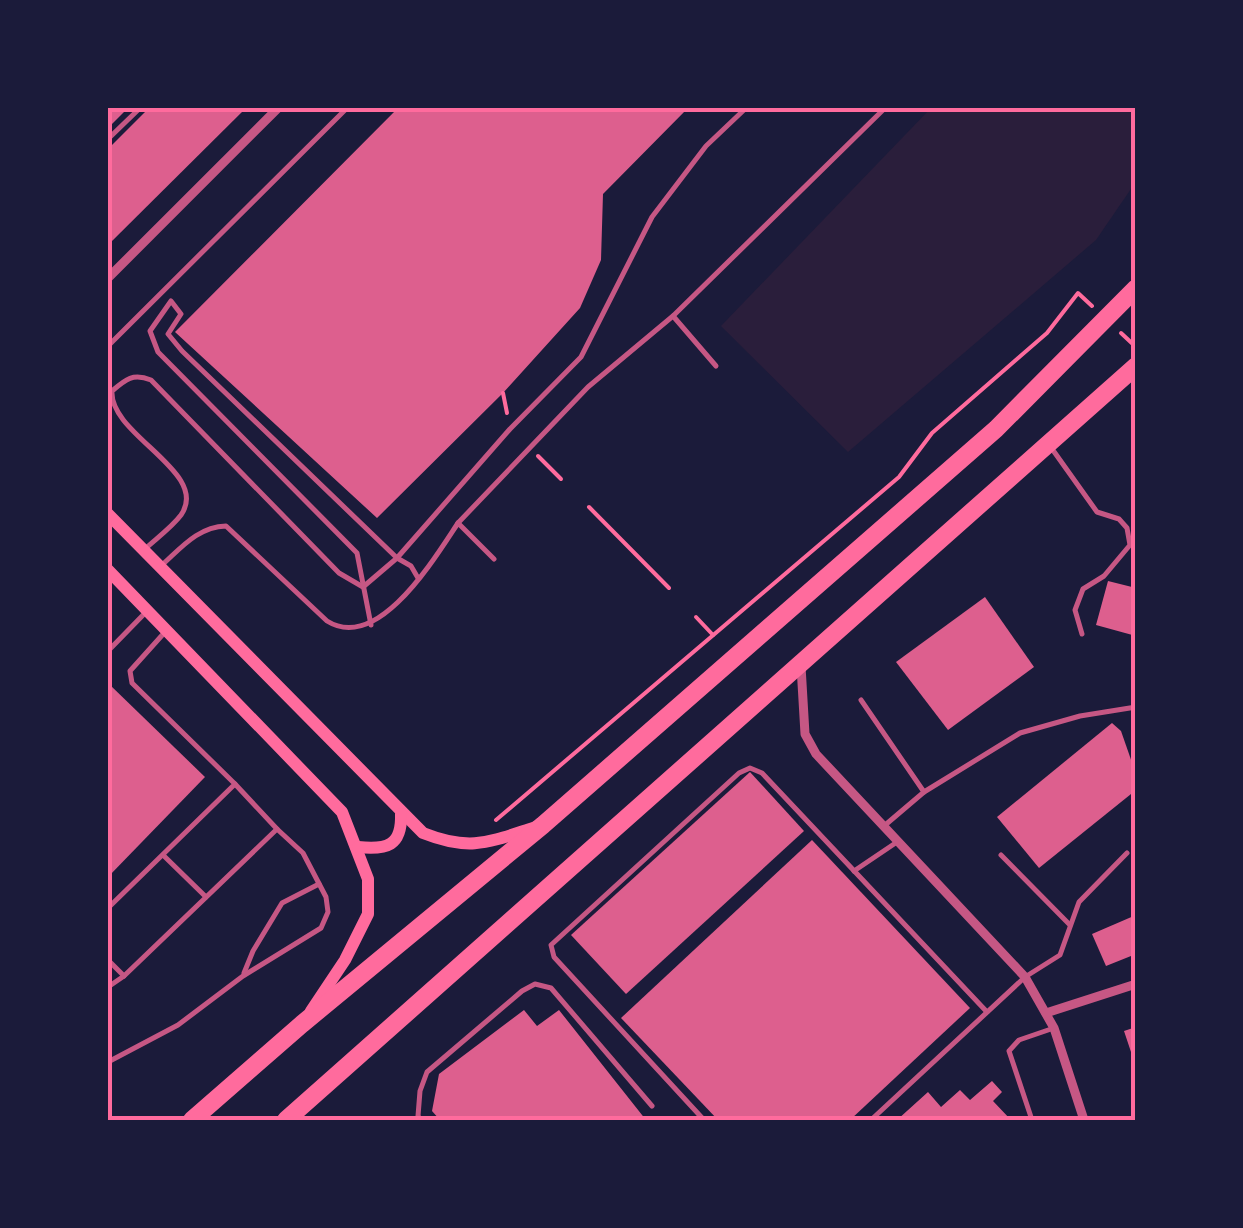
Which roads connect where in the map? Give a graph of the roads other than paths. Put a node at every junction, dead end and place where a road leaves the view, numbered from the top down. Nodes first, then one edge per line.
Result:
1 (140, 108) edge
2 (278, 108) edge
3 (347, 108) edge
4 (746, 108) edge
5 (885, 108) edge
6 (108, 139) edge
7 (108, 278) edge
8 (1136, 288) edge
9 (674, 316) junction
10 (108, 346) edge
11 (716, 366) dead end
12 (1135, 366) edge
13 (1049, 444) junction
14 (108, 514) edge
15 (458, 523) junction
16 (144, 550) junction
17 (397, 558) junction
18 (494, 559) dead end
19 (160, 567) junction
20 (108, 570) edge
21 (418, 578) junction
22 (363, 587) junction
23 (147, 610) junction
24 (371, 624) junction
25 (166, 630) junction
26 (1082, 634) dead end
27 (108, 651) edge
28 (801, 666) junction
29 (861, 700) dead end
30 (1136, 707) edge
31 (235, 784) junction
32 (924, 792) junction
33 (401, 814) junction
34 (543, 825) junction
35 (884, 826) junction
36 (277, 829) junction
37 (898, 841) junction
38 (358, 848) junction
39 (1128, 853) dead end
40 (163, 855) junction
41 (1001, 855) dead end
42 (854, 872) junction
43 (319, 884) junction
44 (206, 896) junction
45 (108, 908) edge
46 (1068, 924) junction
47 (108, 960) edge
48 (124, 976) junction
49 (243, 976) junction
50 (1025, 977) junction
51 (1136, 984) edge
52 (108, 988) edge
53 (987, 1012) junction
54 (1046, 1013) junction
55 (302, 1024) junction
56 (1054, 1028) junction
57 (108, 1062) edge
58 (652, 1106) dead end
59 (192, 1120) edge
60 (286, 1120) edge
61 (421, 1120) edge
62 (704, 1120) edge
63 (871, 1120) edge
64 (1032, 1120) edge
65 (1084, 1120) edge

1 - 6 lane
2 - 7 street
3 - 10 lane
4 - 17 lane
5 - 9 lane
8 - 34 highway
9 - 11 lane
9 - 15 lane
12 - 13 highway
13 - 26 lane
13 - 28 highway
14 - 16 main road
15 - 18 lane
15 - 21 lane
16 - 19 main road
16 - 22 lane
17 - 21 lane
17 - 22 lane
17 - 22 lane
19 - 24 lane
19 - 33 main road
20 - 23 main road
21 - 24 lane
22 - 24 lane
23 - 25 main road
23 - 27 lane
25 - 31 lane
25 - 38 main road
28 - 35 street
28 - 60 highway
29 - 32 lane
30 - 32 lane
31 - 36 lane
31 - 40 lane
32 - 35 lane
33 - 34 main road
33 - 38 main road
34 - 55 highway
35 - 37 street
36 - 43 lane
36 - 44 lane
37 - 42 lane
37 - 50 street
38 - 55 main road
39 - 46 lane
40 - 44 lane
40 - 45 lane
41 - 46 lane
42 - 53 lane
42 - 62 lane
43 - 49 lane
43 - 49 lane
44 - 48 lane
46 - 50 lane
47 - 48 lane
48 - 52 lane
49 - 57 lane
50 - 53 lane
50 - 54 street
51 - 54 street
53 - 63 lane
54 - 56 street
55 - 59 highway
56 - 64 lane
56 - 65 street
58 - 61 lane

